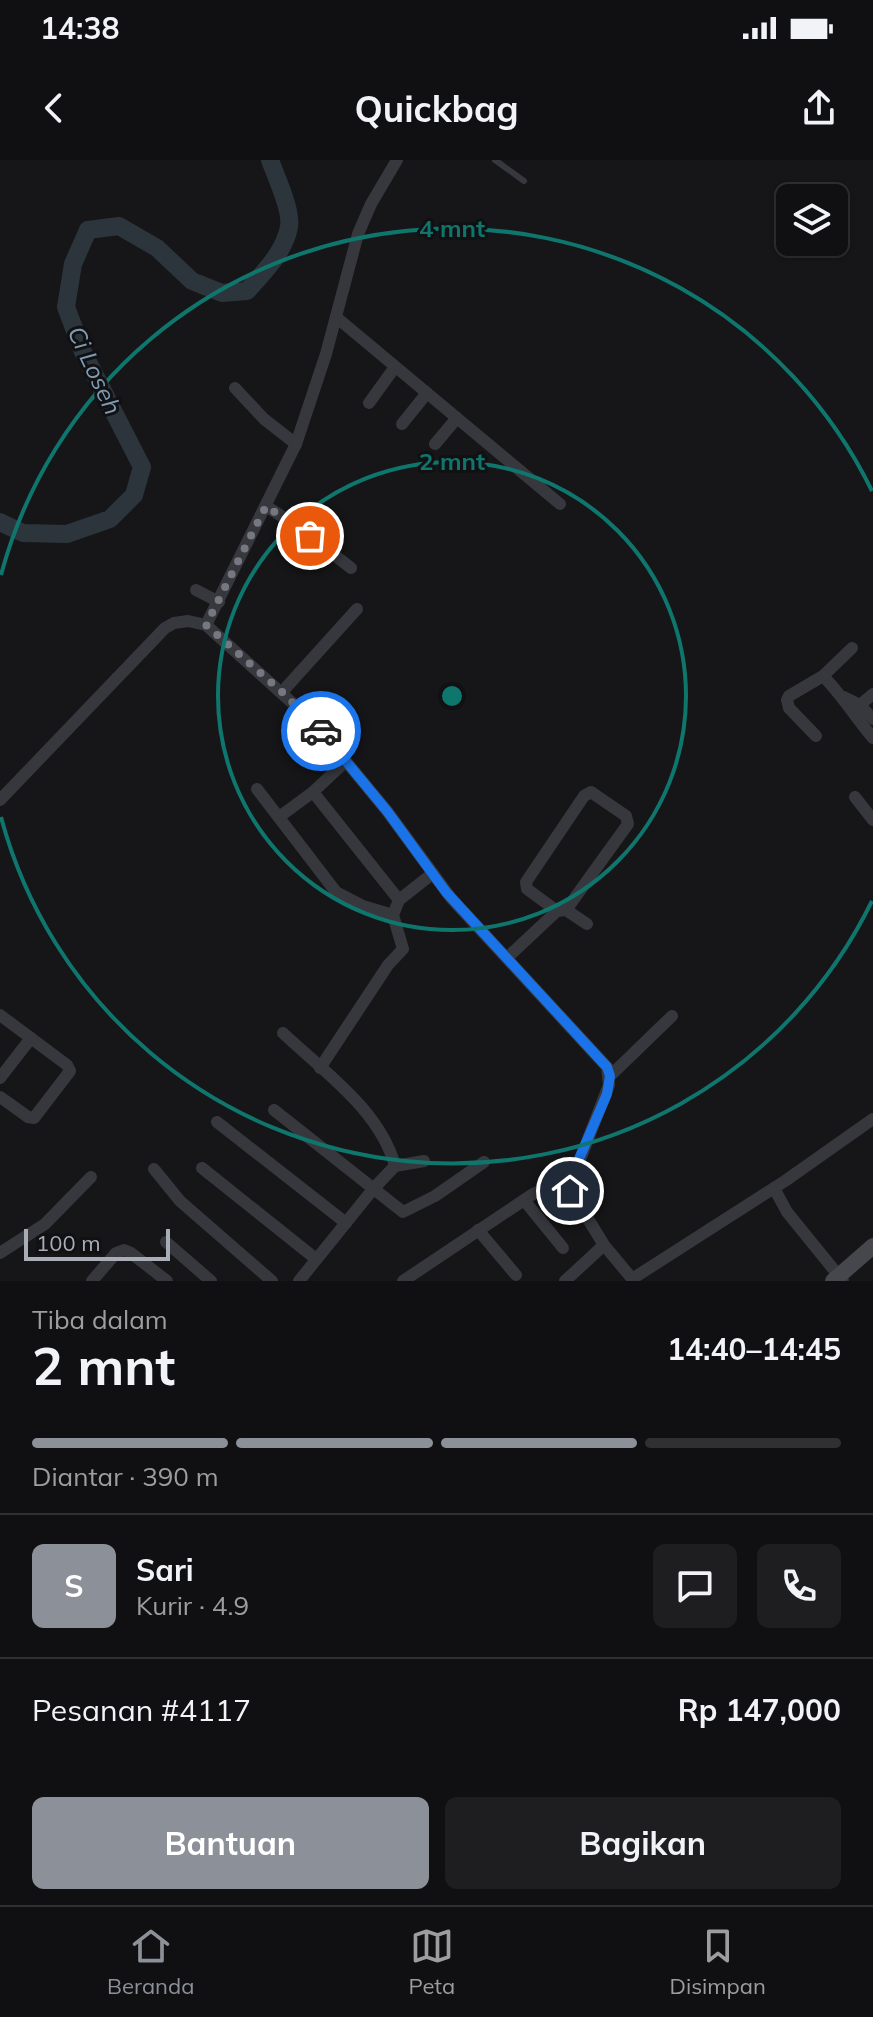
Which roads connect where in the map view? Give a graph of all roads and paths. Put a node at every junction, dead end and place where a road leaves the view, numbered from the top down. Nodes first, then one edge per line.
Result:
1 (397, 160) edge
2 (495, 160) edge
3 (524, 181) dead end
4 (336, 317) junction
5 (395, 367) junction
6 (235, 388) dead end
7 (427, 393) junction
8 (369, 403) dead end
9 (457, 418) junction
10 (402, 424) dead end
11 (296, 444) junction
12 (435, 444) dead end
13 (560, 504) dead end
14 (266, 506) junction
15 (351, 568) dead end
16 (196, 590) dead end
17 (219, 602) junction
18 (357, 609) dead end
19 (206, 625) junction
20 (852, 648) dead end
21 (823, 676) junction
22 (282, 692) junction
23 (873, 694) edge
24 (856, 708) junction
25 (873, 719) edge
26 (816, 736) dead end
27 (873, 738) edge
28 (346, 761) junction
29 (257, 789) dead end
30 (313, 792) junction
31 (855, 797) dead end
32 (0, 800) edge
33 (279, 817) junction
34 (873, 820) edge
35 (432, 874) junction
36 (399, 900) junction
37 (561, 910) junction
38 (393, 915) junction
39 (587, 924) dead end
40 (507, 958) junction
41 (0, 1015) edge
42 (672, 1016) dead end
43 (283, 1033) dead end
44 (31, 1038) junction
45 (320, 1068) junction
46 (610, 1076) junction
47 (0, 1078) edge
48 (0, 1097) edge
49 (274, 1110) dead end
50 (873, 1119) edge
51 (217, 1122) dead end
52 (424, 1161) dead end
53 (484, 1162) dead end
54 (395, 1166) junction
55 (202, 1168) dead end
56 (154, 1169) dead end
57 (91, 1177) dead end
58 (568, 1184) junction
59 (374, 1188) junction
60 (774, 1188) junction
61 (524, 1200) junction
62 (346, 1223) junction
63 (478, 1230) junction
64 (166, 1242) dead end
65 (604, 1245) junction
66 (873, 1246) edge
67 (563, 1248) dead end
68 (0, 1253) edge
69 (316, 1259) junction
70 (516, 1275) dead end
71 (159, 1279) edge
72 (633, 1280) edge
73 (838, 1280) edge
74 (92, 1281) edge
75 (211, 1281) edge
76 (272, 1281) edge
77 (299, 1281) edge
78 (403, 1281) edge
79 (565, 1281) edge

1 - 4 street
2 - 3 lane
4 - 5 street
4 - 11 street
5 - 7 street
5 - 8 street
6 - 11 street
7 - 9 street
7 - 10 street
9 - 12 street
9 - 13 street
11 - 14 street
14 - 15 street
14 - 17 street
16 - 17 street
17 - 19 street
18 - 22 street
19 - 22 street
19 - 32 street
20 - 21 street
21 - 24 street
21 - 26 street
22 - 28 street
23 - 24 street
24 - 25 street
24 - 27 street
28 - 30 street
28 - 35 street
29 - 33 street
30 - 33 street
30 - 36 street
31 - 34 street
33 - 38 street
35 - 36 street
35 - 40 street
36 - 38 street
37 - 37 street
37 - 39 street
37 - 40 street
38 - 45 street
40 - 46 street
41 - 44 street
42 - 46 street
43 - 45 street
44 - 47 street
44 - 48 street
45 - 54 street
46 - 58 street
49 - 59 street
50 - 60 street
51 - 62 street
52 - 54 street
53 - 59 street
54 - 59 street
55 - 69 street
56 - 76 street
57 - 68 street
58 - 61 street
58 - 65 street
59 - 62 street
60 - 72 street
60 - 73 street
61 - 63 street
61 - 67 street
62 - 69 street
63 - 70 street
63 - 78 street
64 - 75 street
65 - 72 street
65 - 79 street
66 - 73 street
69 - 77 street
71 - 74 street

